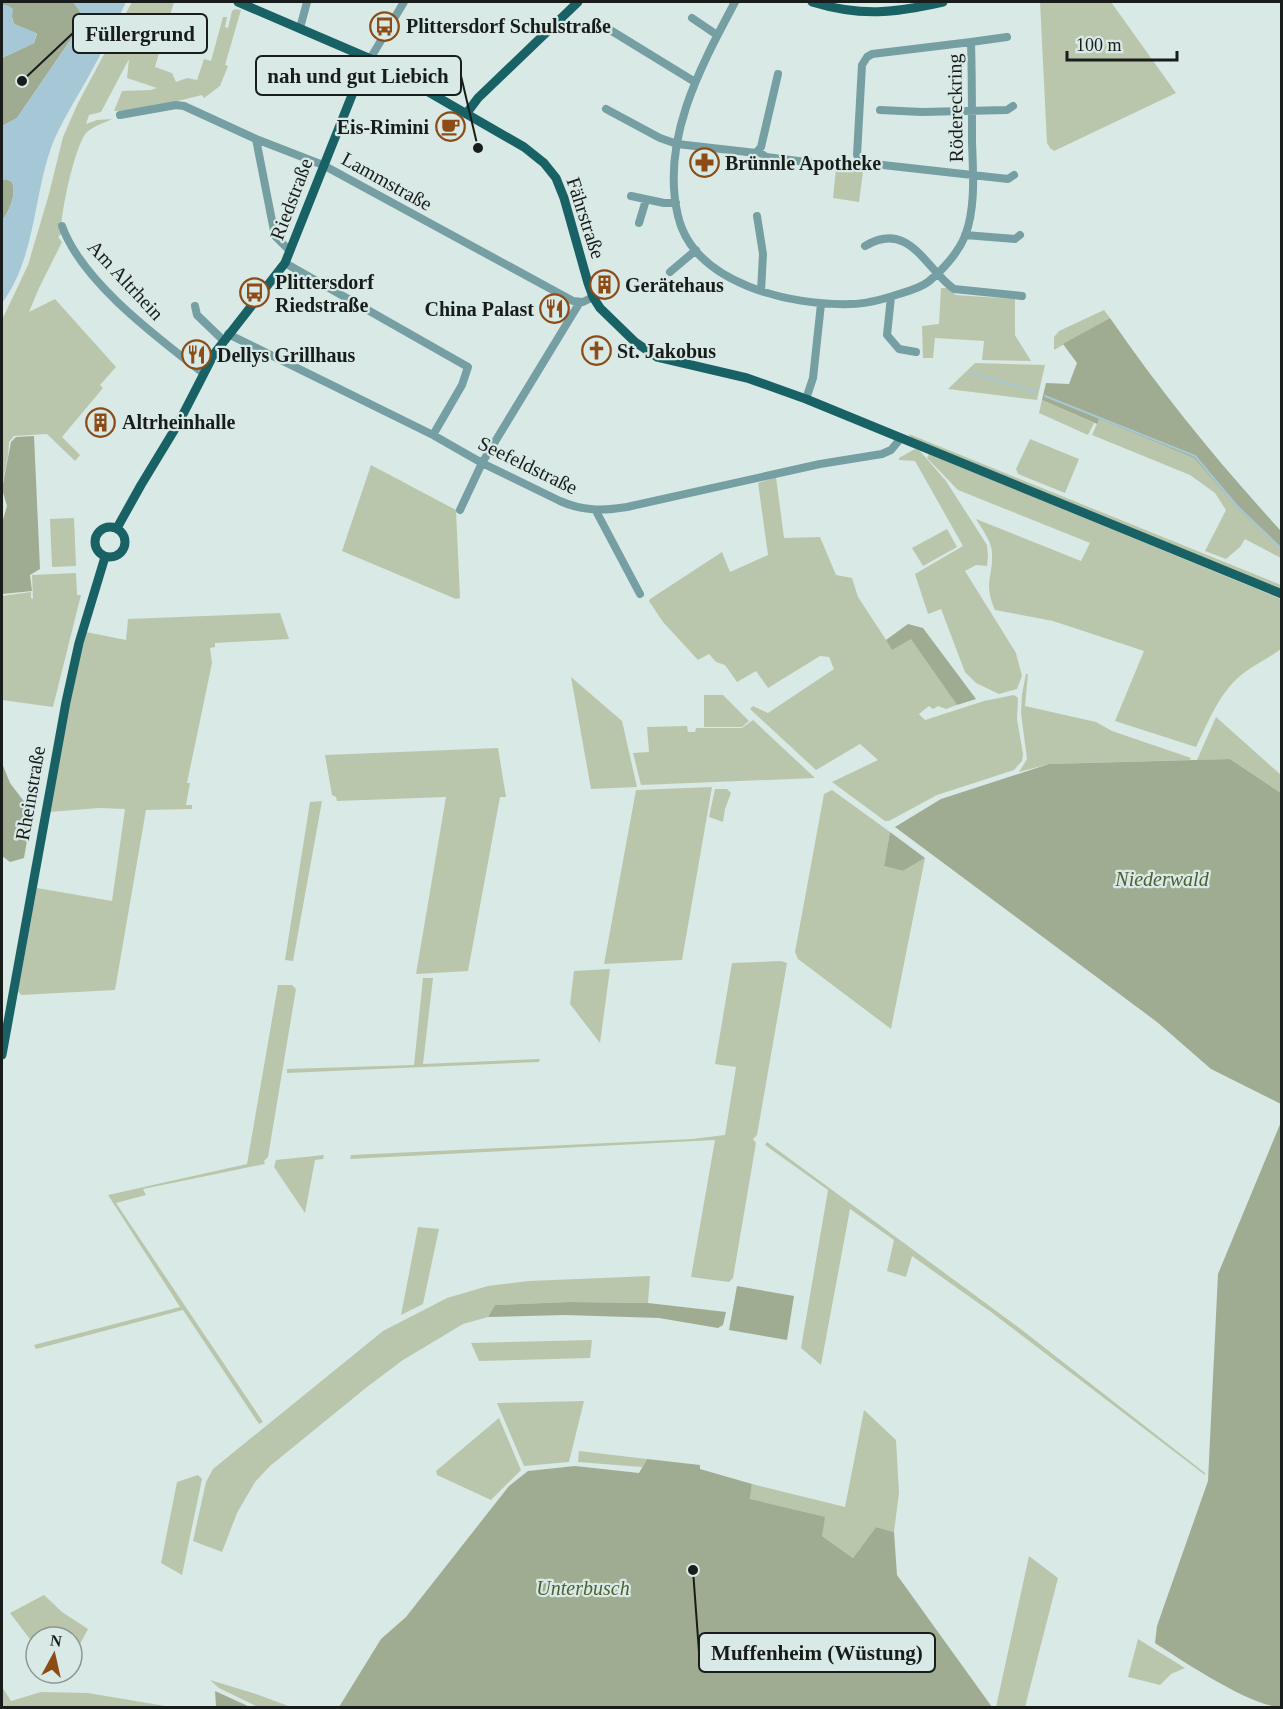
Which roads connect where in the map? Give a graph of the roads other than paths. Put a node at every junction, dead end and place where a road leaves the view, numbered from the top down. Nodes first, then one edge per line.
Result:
1 (238, 2) edge
2 (307, 2) edge
3 (404, 2) edge
4 (735, 2) edge
5 (812, 2) edge
6 (943, 2) edge
7 (573, 3) edge
8 (692, 18) dead end
9 (602, 25) dead end
10 (300, 28) junction
11 (717, 35) junction
12 (1007, 37) dead end
13 (971, 42) junction
14 (370, 59) junction
15 (778, 74) dead end
16 (695, 82) junction
17 (1013, 106) dead end
18 (606, 109) dead end
19 (880, 110) dead end
20 (972, 111) junction
21 (466, 114) junction
22 (120, 115) dead end
23 (256, 138) junction
24 (677, 144) junction
25 (758, 151) junction
26 (862, 161) junction
27 (323, 165) junction
28 (973, 175) junction
29 (1014, 175) dead end
30 (631, 196) dead end
31 (646, 200) junction
32 (676, 202) junction
33 (757, 216) dead end
34 (639, 223) dead end
35 (62, 226) dead end
36 (965, 236) junction
37 (1020, 236) dead end
38 (865, 246) dead end
39 (696, 250) junction
40 (290, 251) junction
41 (285, 263) junction
42 (670, 272) dead end
43 (938, 273) junction
44 (761, 291) junction
45 (1022, 296) dead end
46 (593, 297) junction
47 (891, 297) junction
48 (580, 302) junction
49 (821, 304) junction
50 (195, 306) dead end
51 (225, 337) junction
52 (916, 352) dead end
53 (203, 373) junction
54 (806, 399) junction
55 (433, 435) junction
56 (901, 438) junction
57 (482, 463) junction
58 (460, 510) dead end
59 (596, 511) junction
60 (119, 523) junction
61 (105, 557) junction
62 (640, 594) dead end
63 (1281, 594) edge
64 (2, 1054) edge

1 - 10 main road, Fährstraße
2 - 10 street
3 - 14 street
4 - 11 street, Rödereckring
5 - 6 main road
7 - 21 main road
8 - 11 street
9 - 16 street
10 - 14 main road, Fährstraße
11 - 16 street, Rödereckring
12 - 13 street
13 - 20 street, Rödereckring
13 - 26 street, Rödereckring
14 - 21 main road, Fährstraße
14 - 27 main road, Riedstraße
15 - 25 street
16 - 24 street, Rödereckring
17 - 20 street
18 - 24 street
19 - 20 street
20 - 28 street, Rödereckring
21 - 46 main road, Fährstraße
22 - 23 street, Lammstraße
23 - 27 street, Lammstraße
23 - 40 street
24 - 25 street
24 - 32 street, Rödereckring
25 - 26 street
26 - 28 street, Rödereckring
27 - 40 main road, Riedstraße
27 - 48 street, Lammstraße
28 - 29 street
28 - 36 street, Rödereckring
30 - 31 street
31 - 32 street
31 - 34 street
32 - 39 street, Rödereckring
33 - 44 street
35 - 53 street, Am Altrhein
36 - 37 street
36 - 43 street, Rödereckring
38 - 43 street
39 - 42 street
39 - 44 street, Rödereckring
40 - 41 main road, Riedstraße
41 - 51 main road, Riedstraße
41 - 55 street
43 - 45 street
43 - 47 street, Rödereckring
44 - 49 street, Rödereckring
46 - 48 street
46 - 54 main road, Fährstraße
47 - 49 street, Rödereckring
47 - 52 street
48 - 57 street
49 - 54 street
50 - 51 street
51 - 53 main road, Riedstraße
51 - 55 street, Seefeldstraße
53 - 60 main road, Riedstraße
54 - 56 main road, Fährstraße
55 - 57 street, Seefeldstraße
56 - 59 street, Seefeldstraße
56 - 63 main road, Fährstraße
57 - 58 street
57 - 59 street, Seefeldstraße
59 - 62 street
60 - 61 main road
60 - 61 main road, Rheinstraße
61 - 64 main road, Rheinstraße

